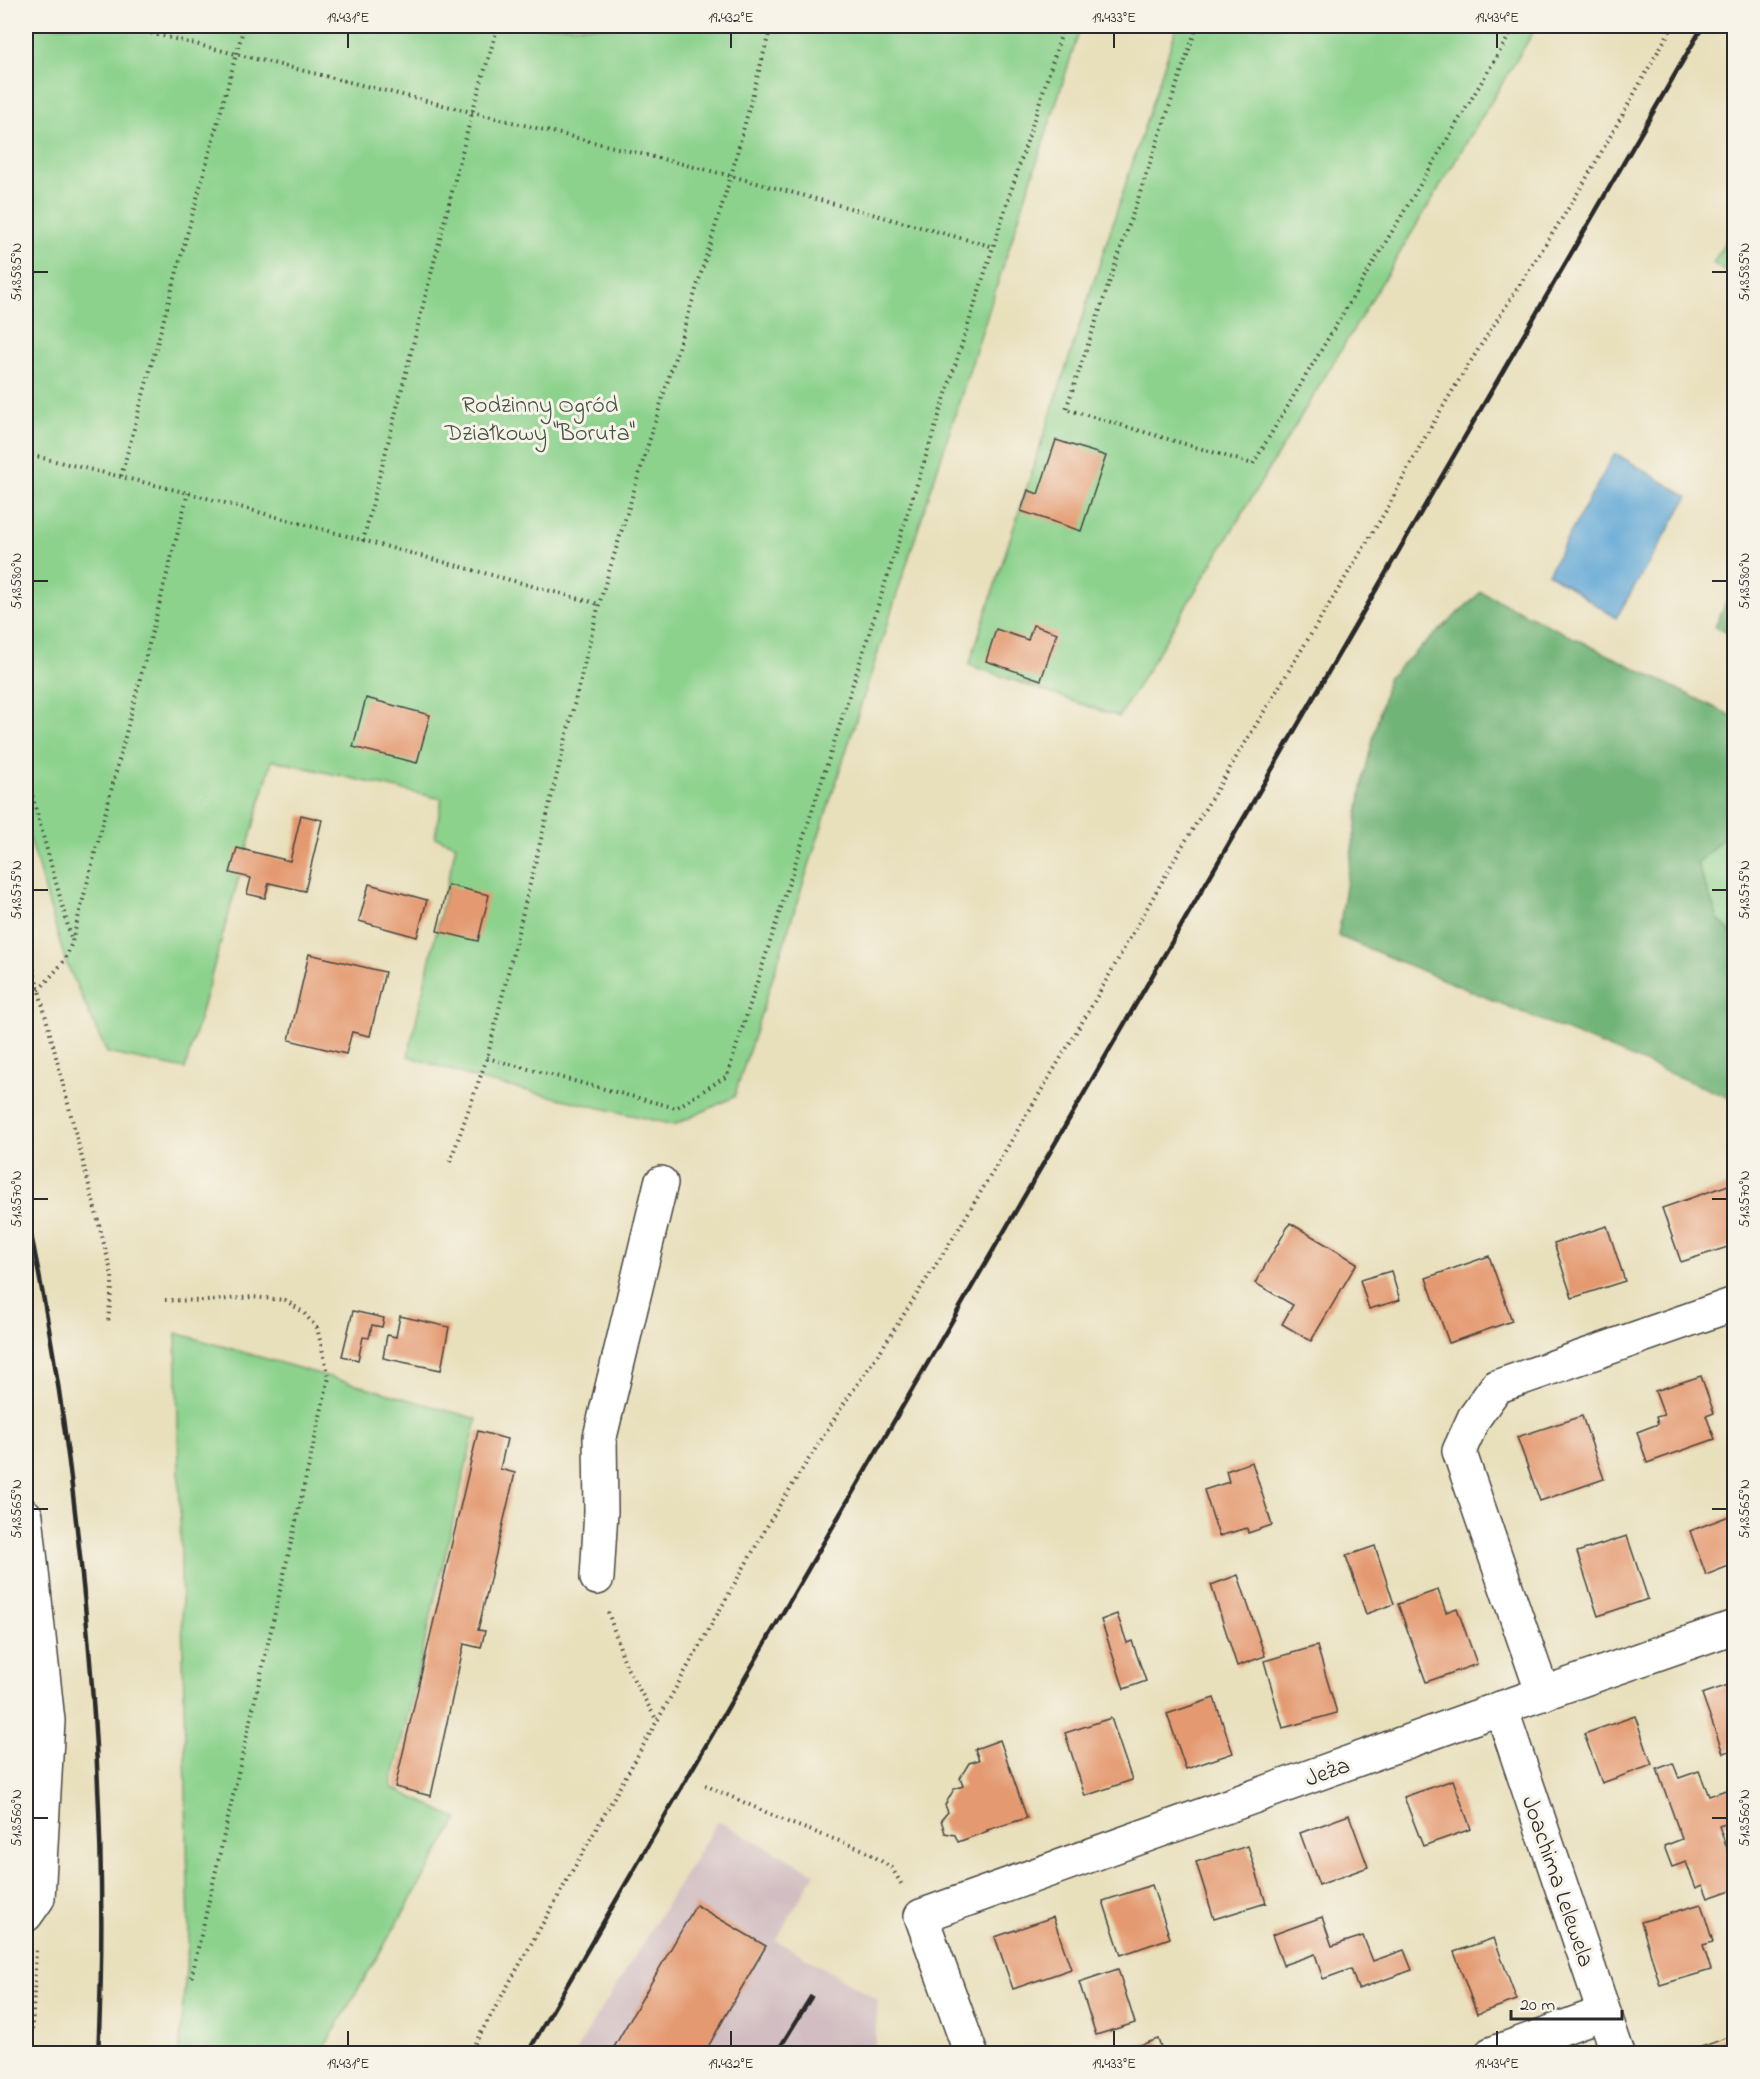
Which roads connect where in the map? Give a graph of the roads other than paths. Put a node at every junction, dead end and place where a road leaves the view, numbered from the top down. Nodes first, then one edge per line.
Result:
1 (661, 1183) dead end
2 (1734, 1304) edge
3 (26, 1516) edge
4 (597, 1578) road end
5 (1734, 1627) edge
6 (1543, 1694) junction
7 (1501, 1708) junction
8 (26, 1915) edge
9 (1604, 2013) junction
10 (971, 2054) edge
11 (1491, 2054) edge
12 (1618, 2054) edge

1 - 4 street
2 - 6 street
3 - 8 street
5 - 6 street, Jeża
6 - 7 street, Jeża
7 - 9 street, Joachima Lelewela
7 - 10 street, Jeża
9 - 11 street
9 - 12 street, Joachima Lelewela

